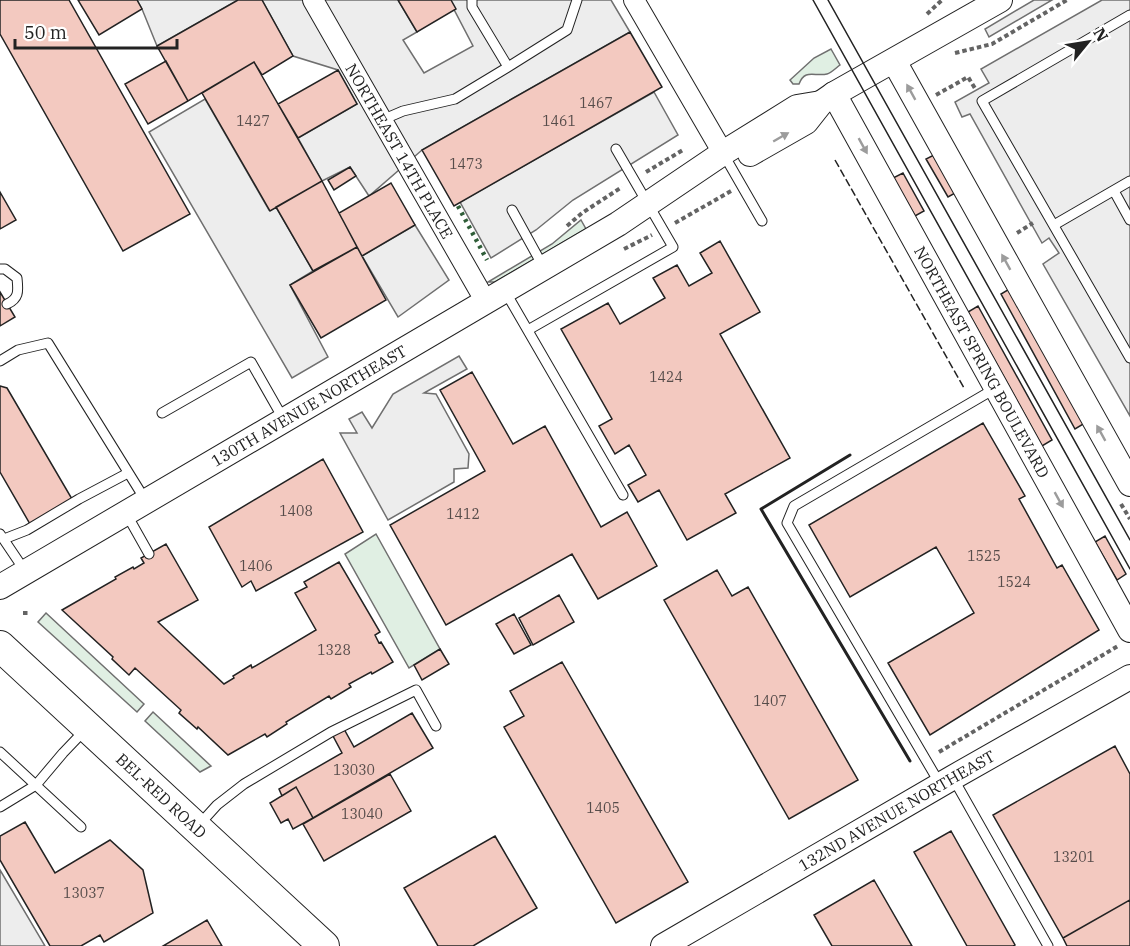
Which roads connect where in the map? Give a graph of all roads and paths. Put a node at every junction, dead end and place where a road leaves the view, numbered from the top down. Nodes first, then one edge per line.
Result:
1 (313, 0) edge
2 (472, 0) edge
3 (577, 0) edge
4 (634, 0) edge
5 (1000, 0) edge
6 (1067, 0) edge
7 (1130, 15) edge
8 (952, 54) dead end
9 (894, 61) junction
10 (508, 67) junction
11 (934, 96) dead end
12 (828, 99) junction
13 (982, 101) junction
14 (382, 120) junction
15 (616, 149) dead end
16 (727, 159) junction
17 (1130, 181) edge
18 (1114, 191) junction
19 (649, 206) junction
20 (512, 210) dead end
21 (1130, 220) edge
22 (762, 221) dead end
23 (1033, 223) dead end
24 (1054, 225) junction
25 (1017, 233) dead end
26 (544, 268) junction
27 (0, 269) edge
28 (496, 296) junction
29 (7, 304) dead end
30 (528, 330) junction
31 (1130, 358) edge
32 (0, 361) edge
33 (996, 388) junction
34 (162, 412) dead end
35 (284, 420) junction
36 (128, 473) junction
37 (1130, 484) edge
38 (622, 495) dead end
39 (136, 507) junction
40 (2, 536) edge
41 (149, 554) dead end
42 (25, 572) junction
43 (0, 587) edge
44 (1127, 636) edge
45 (0, 646) edge
46 (1130, 677) edge
47 (436, 726) dead end
48 (88, 727) junction
49 (0, 752) edge
50 (941, 777) junction
51 (36, 785) junction
52 (0, 807) edge
53 (81, 827) dead end
54 (196, 828) junction
55 (324, 946) edge
56 (663, 946) edge
57 (1048, 946) edge

1 - 14 street, NORTHEAST 14TH PLACE
2 - 10 lane
3 - 10 lane
4 - 16 street
5 - 9 street, 130TH AVENUE NORTHEAST
6 - 8 path
7 - 13 lane
9 - 12 street, 130TH AVENUE NORTHEAST
37 -> 9 street
10 - 14 lane
11 - 13 path
12 - 16 street, 130TH AVENUE NORTHEAST
12 -> 33 street, NORTHEAST SPRING BOULEVARD
13 - 24 lane
14 - 28 street, NORTHEAST 14TH PLACE
15 - 19 lane
16 - 19 street, 130TH AVENUE NORTHEAST
16 - 22 lane
17 - 18 lane
18 - 21 lane
18 - 24 lane
19 - 26 street, 130TH AVENUE NORTHEAST
19 - 30 lane
20 - 26 lane
23 - 25 path
24 - 31 lane
26 - 28 street, 130TH AVENUE NORTHEAST
27 - 29 lane
28 - 30 lane
28 - 35 street, 130TH AVENUE NORTHEAST
30 - 38 lane
32 - 36 lane
33 -> 44 street, NORTHEAST SPRING BOULEVARD
33 - 50 lane
34 - 35 lane
35 - 39 street, 130TH AVENUE NORTHEAST
36 - 39 lane
36 - 40 lane
39 - 41 lane
39 - 42 street, 130TH AVENUE NORTHEAST
40 - 42 lane
42 - 43 street, 130TH AVENUE NORTHEAST
44 - 50 path
45 - 48 main road, BEL-RED ROAD
46 - 50 street, 132ND AVENUE NORTHEAST
47 - 54 lane
48 - 51 lane
48 - 54 main road, BEL-RED ROAD
49 - 51 lane
50 - 56 street, 132ND AVENUE NORTHEAST
50 - 57 lane
51 - 52 lane
51 - 53 lane
54 - 55 main road, BEL-RED ROAD

